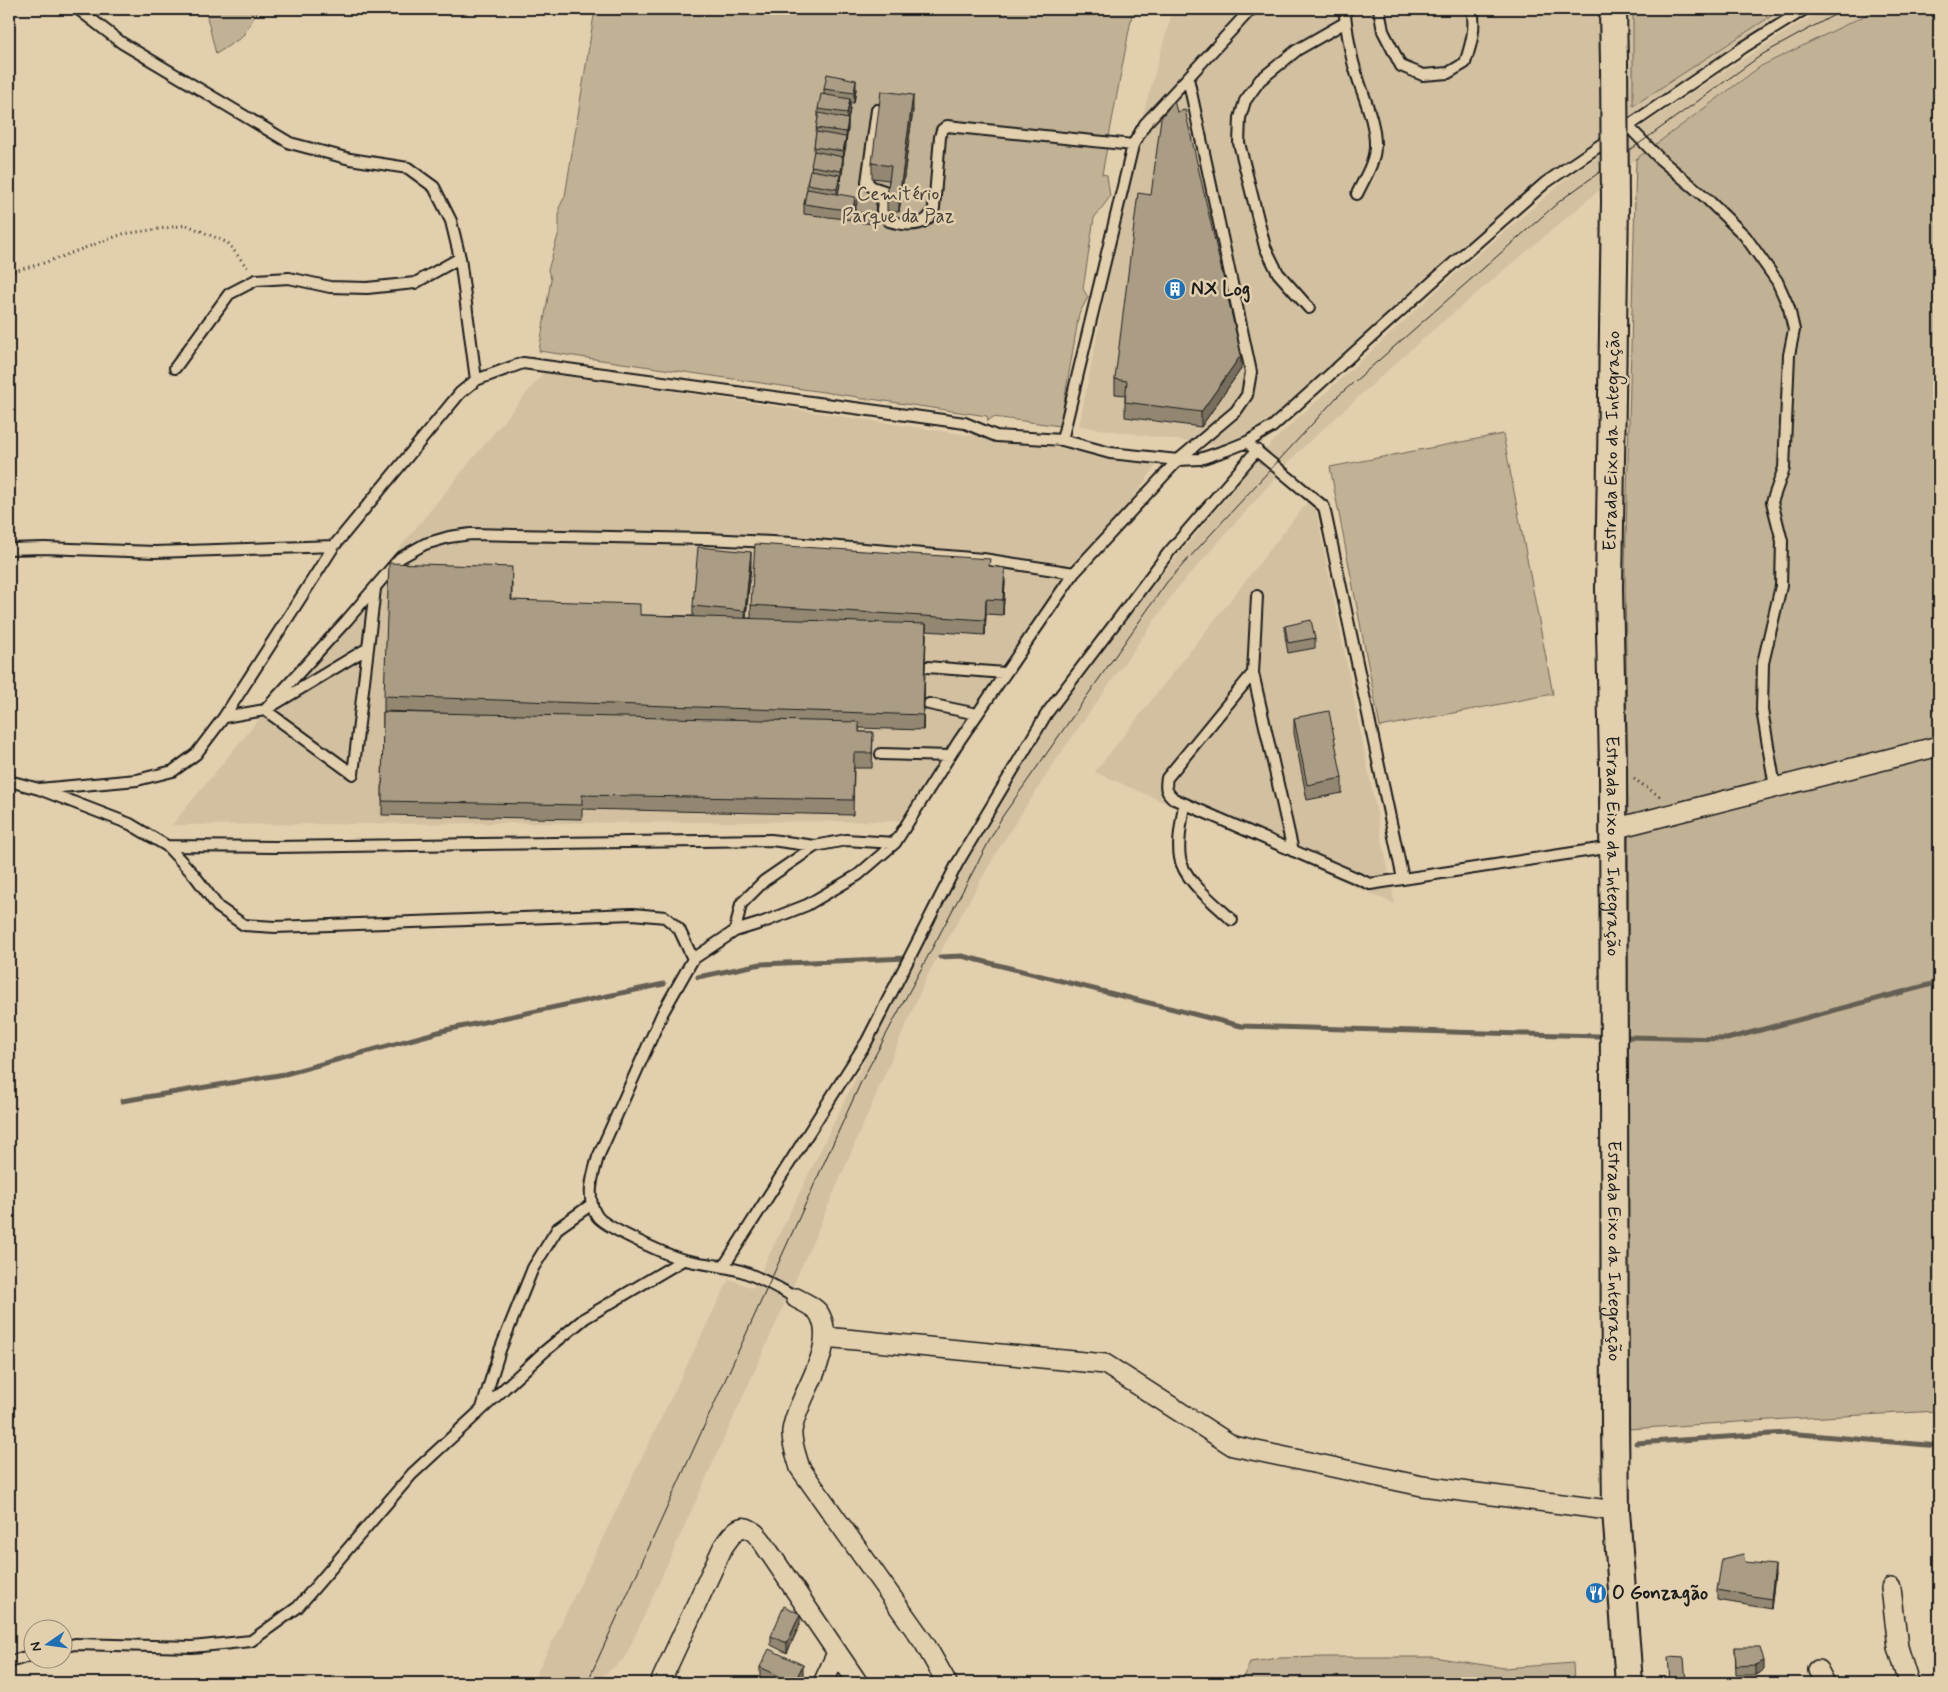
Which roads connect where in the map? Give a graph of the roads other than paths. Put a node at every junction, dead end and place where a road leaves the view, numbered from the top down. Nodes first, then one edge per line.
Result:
1 (78, 9) edge
2 (1251, 9) edge
3 (1344, 9) edge
4 (1379, 9) edge
5 (1472, 9) edge
6 (1613, 9) edge
7 (1805, 9) edge
8 (1346, 22) junction
9 (1188, 78) junction
10 (877, 110) edge
11 (1628, 126) junction
12 (1133, 145) junction
13 (1357, 194) dead end
14 (460, 258) junction
15 (1310, 308) dead end
16 (175, 368) dead end
17 (476, 380) junction
18 (1062, 440) junction
19 (1247, 442) junction
20 (1257, 450) junction
21 (1178, 460) junction
22 (334, 546) junction
23 (9, 550) edge
24 (1074, 573) junction
25 (375, 588) junction
26 (1257, 596) dead end
27 (368, 648) junction
28 (927, 667) edge
29 (1005, 673) junction
30 (1253, 673) junction
31 (929, 704) dead end
32 (265, 710) junction
33 (977, 714) junction
34 (224, 718) junction
35 (1939, 746) edge
36 (881, 754) dead end
37 (949, 756) junction
38 (9, 781) edge
39 (1775, 787) junction
40 (38, 789) junction
41 (1184, 804) junction
42 (1613, 838) junction
43 (895, 843) junction
44 (166, 846) junction
45 (815, 846) junction
46 (1293, 851) junction
47 (1403, 879) junction
48 (1232, 920) dead end
49 (735, 931) junction
50 (693, 959) junction
51 (592, 1204) junction
52 (683, 1260) junction
53 (724, 1266) junction
54 (796, 1298) joint
55 (825, 1337) junction
56 (481, 1409) junction
57 (1616, 1511) junction
58 (1891, 1588) dead end
59 (72, 1644) edge
60 (837, 1653) junction
61 (22, 1658) edge
62 (9, 1662) edge
63 (660, 1683) edge
64 (823, 1683) edge
65 (858, 1683) edge
66 (947, 1683) edge
67 (1630, 1683) edge
68 (1909, 1683) edge

1 - 14 lane
2 - 9 lane
3 - 8 lane
4 - 5 lane
6 - 42 main road, Estrada Eixo da Integração, bridge
7 - 11 lane
8 - 13 lane
8 - 15 lane
9 - 12 lane
9 - 21 lane
10 - 12 lane
11 - 19 lane
11 - 39 lane
12 - 18 lane
14 - 16 lane
14 - 17 lane
17 - 18 lane
17 - 22 lane
18 - 21 lane
19 - 20 lane
19 - 21 lane
20 - 47 lane
20 - 53 lane
21 - 24 lane
22 - 23 lane
22 - 34 lane
24 - 25 lane
24 - 29 lane
25 - 27 lane
25 - 32 lane
26 - 30 lane
27 - 32 lane
27 - 32 lane
28 - 29 lane
29 - 33 lane
30 - 41 lane
30 - 46 lane
31 - 33 lane
32 - 34 lane
33 - 37 lane
34 - 40 lane
35 - 39 street
36 - 37 lane
37 - 43 lane
38 - 40 lane
39 - 42 street
40 - 44 lane
41 - 46 lane
41 - 48 lane
42 - 47 lane
42 - 57 main road, Estrada Eixo da Integração
43 - 45 lane
43 - 49 lane
44 - 45 lane
44 - 50 lane
45 - 49 lane
46 - 47 lane
49 - 50 lane
50 - 51 lane
51 - 52 lane
51 - 56 lane
52 - 53 lane
52 - 56 lane
53 - 54 lane
54 - 55 street
55 - 57 street
55 - 66 street
56 - 59 lane
57 - 67 main road, Estrada Eixo da Integração
58 - 68 street
60 - 63 street
60 - 64 street
60 - 65 street
61 - 62 lane

